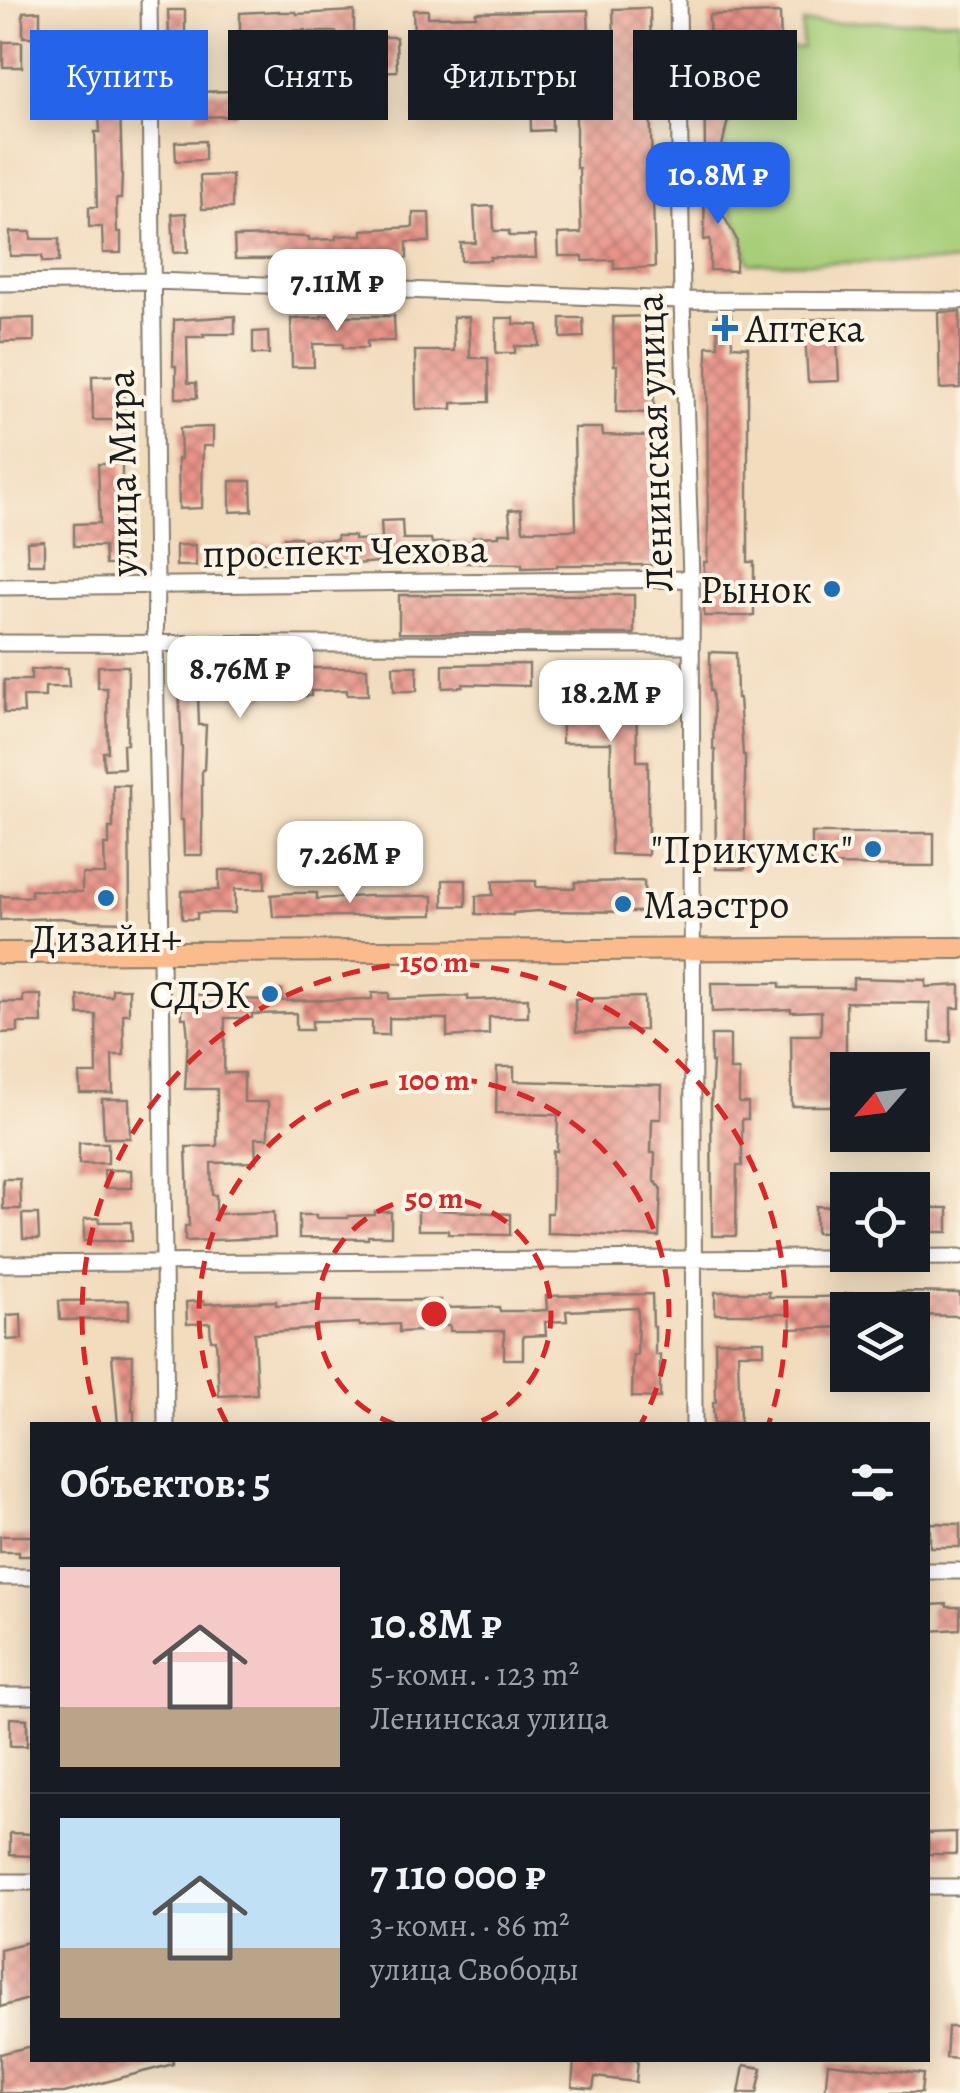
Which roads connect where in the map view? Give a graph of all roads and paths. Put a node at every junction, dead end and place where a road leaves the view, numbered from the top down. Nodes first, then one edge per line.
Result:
1 (149, 0) edge
2 (678, 0) edge
3 (0, 282) edge
4 (153, 282) junction
5 (682, 300) junction
6 (960, 301) edge
7 (691, 579) junction
8 (156, 586) junction
9 (0, 587) edge
10 (154, 642) junction
11 (0, 643) edge
12 (691, 645) junction
13 (960, 948) edge
14 (694, 950) junction
15 (161, 952) junction
16 (0, 953) edge
17 (960, 1257) edge
18 (692, 1258) junction
19 (162, 1263) junction
20 (0, 1264) edge
21 (166, 1422) edge
22 (694, 1422) edge
23 (930, 1571) edge
24 (960, 1571) edge
25 (0, 1577) edge
26 (30, 1577) edge
27 (0, 1696) edge
28 (30, 1696) edge
29 (0, 1882) edge
30 (30, 1882) edge
31 (930, 1887) edge
32 (960, 1887) edge

1 - 4 street, улица Мира
2 - 5 street, Ленинская улица
3 - 4 street
4 - 5 street
4 - 8 street, улица Мира
5 - 6 street
5 - 7 street, Ленинская улица
7 - 8 street, проспект Чехова
7 - 12 street, Ленинская улица
8 - 9 street, проспект Чехова
8 - 10 street, улица Мира
10 - 11 street
10 - 12 street
10 - 15 street, улица Мира
12 - 14 street, Ленинская улица
13 - 14 main road
14 - 15 main road
14 - 18 street, Ленинская улица
15 - 16 main road
15 - 19 street, улица Мира
17 - 18 street
18 - 19 street
18 - 22 street, Ленинская улица
19 - 20 street
19 - 21 street, улица Мира
23 - 24 street
25 - 26 street
27 - 28 street
29 - 30 street
31 - 32 street

